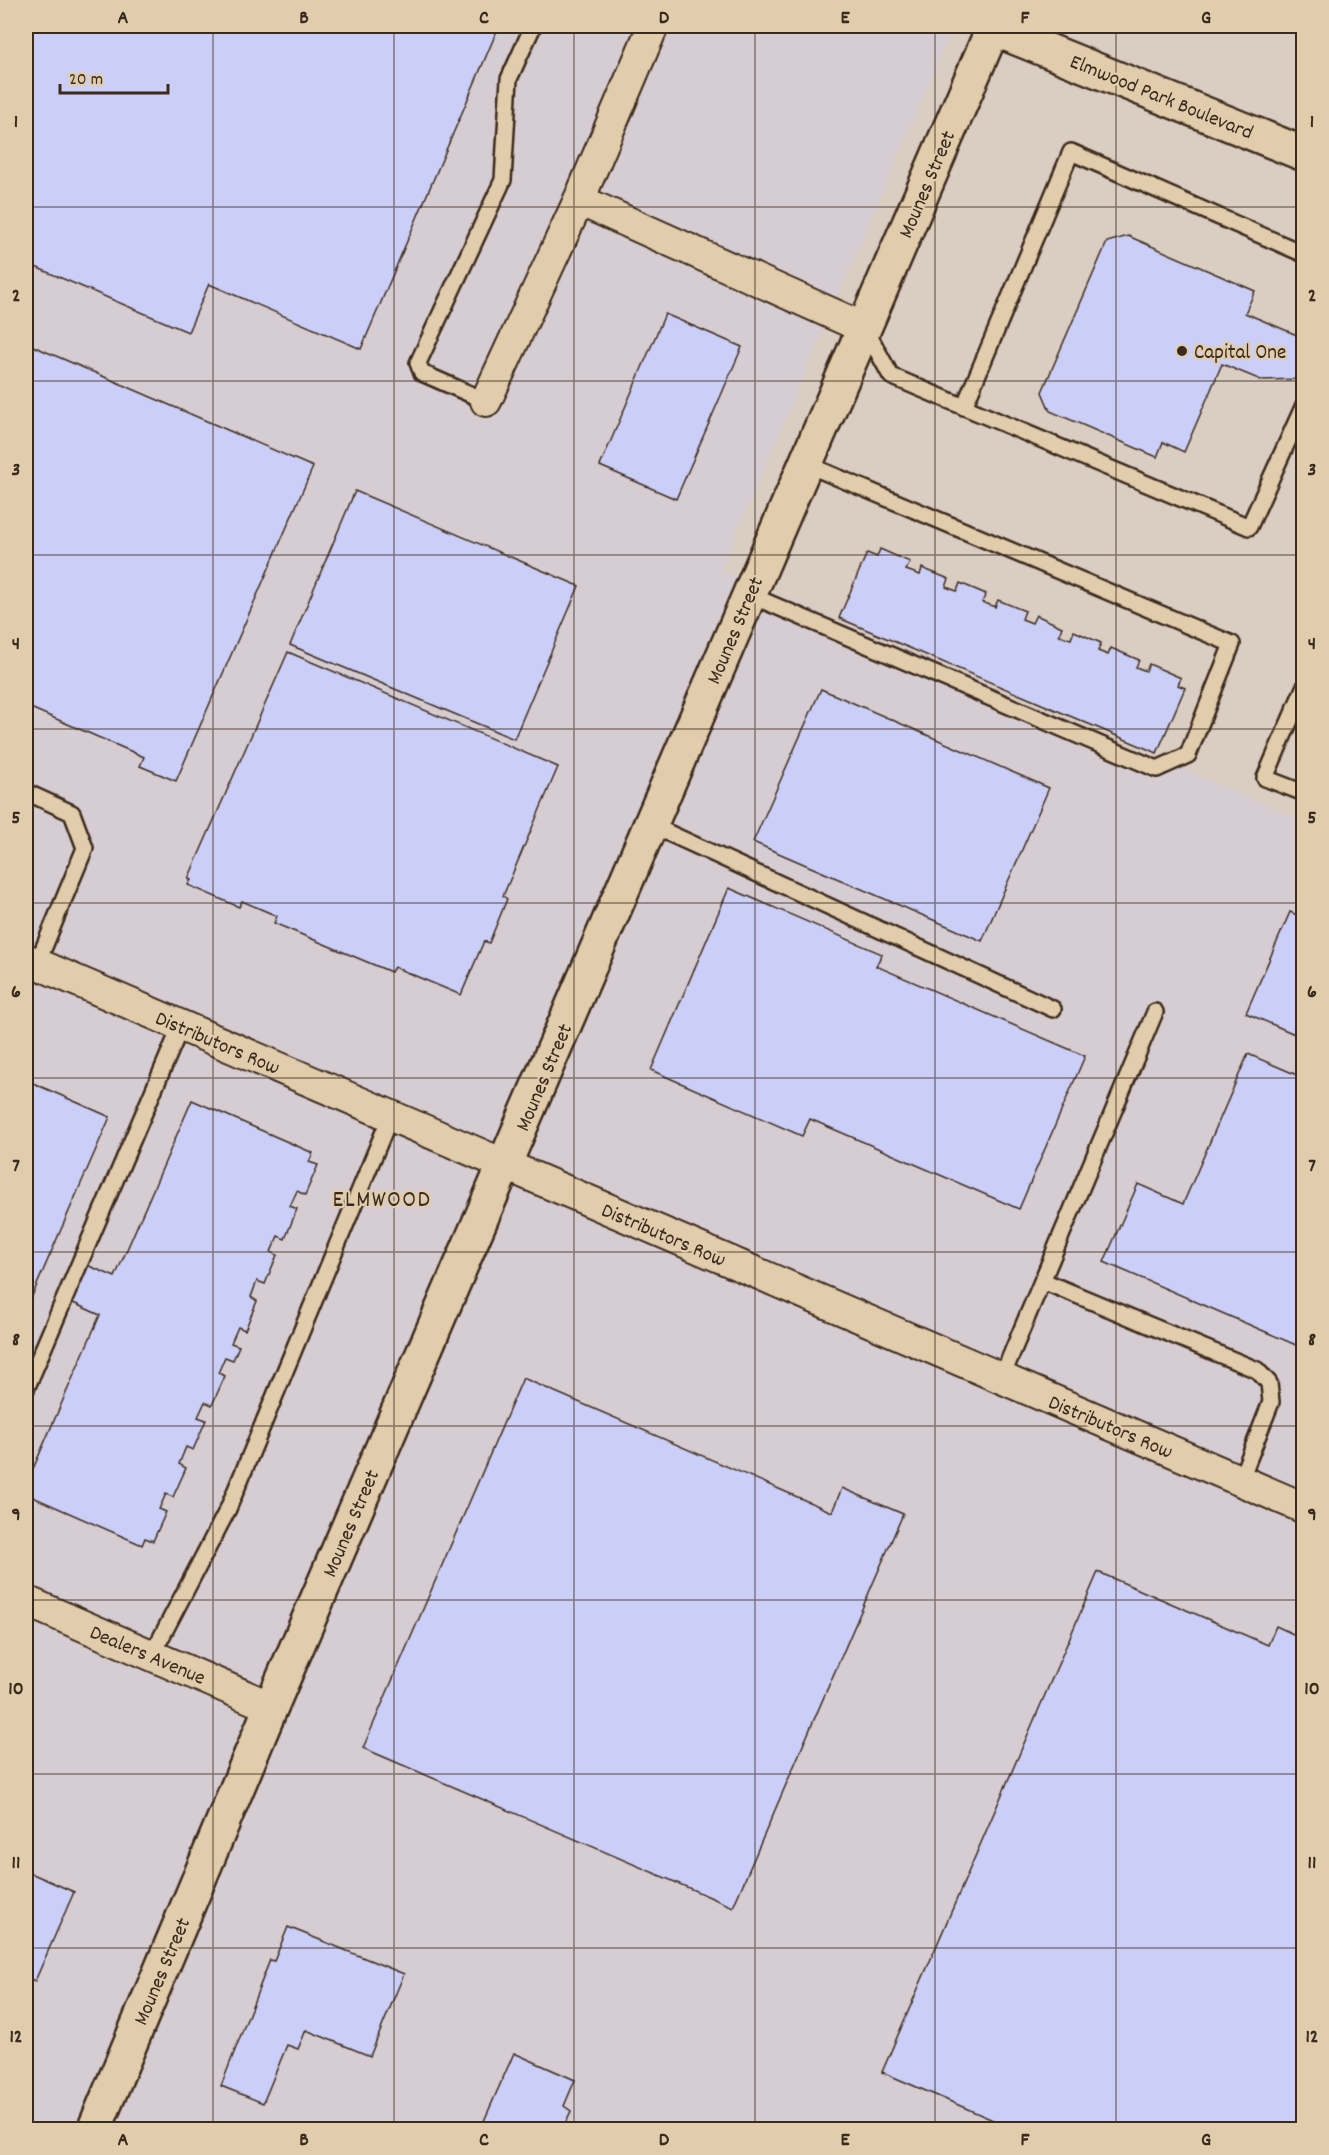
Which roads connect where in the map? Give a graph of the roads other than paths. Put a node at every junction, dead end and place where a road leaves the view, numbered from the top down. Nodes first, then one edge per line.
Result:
1 (533, 26) edge
2 (653, 26) edge
3 (991, 26) edge
4 (1304, 154) edge
5 (579, 200) junction
6 (1304, 254) edge
7 (864, 328) junction
8 (486, 401) joint
9 (1304, 405) edge
10 (964, 407) junction
11 (806, 464) junction
12 (750, 596) junction
13 (1304, 688) edge
14 (26, 792) edge
15 (1304, 793) edge
16 (651, 825) junction
17 (31, 962) edge
18 (1053, 1009) dead end
19 (1155, 1012) dead end
20 (181, 1026) junction
21 (390, 1117) junction
22 (505, 1166) junction
23 (1042, 1281) junction
24 (1001, 1379) junction
25 (26, 1389) edge
26 (1240, 1481) junction
27 (1304, 1508) edge
28 (26, 1601) edge
29 (152, 1655) junction
30 (271, 1707) junction
31 (94, 2130) edge

1 - 8 lane
2 - 5 street
3 - 4 main road, Elmwood Park Boulevard
3 - 7 main road, Mounes Street
5 - 7 street
5 - 8 street
6 - 10 lane
7 - 10 lane
7 - 11 main road, Mounes Street
9 - 10 lane
11 - 12 main road, Mounes Street
11 - 12 lane
12 - 16 main road, Mounes Street
13 - 15 lane
14 - 17 lane
16 - 18 lane
16 - 22 main road, Mounes Street
17 - 20 street, Distributors Row
19 - 23 lane
20 - 21 street, Distributors Row
20 - 25 lane
21 - 22 street, Distributors Row
21 - 29 lane
22 - 24 street, Distributors Row
22 - 30 main road, Mounes Street
23 - 24 lane
23 - 26 lane
24 - 26 street, Distributors Row
26 - 27 street, Distributors Row
28 - 29 street, Dealers Avenue
29 - 30 street, Dealers Avenue
30 - 31 main road, Mounes Street

